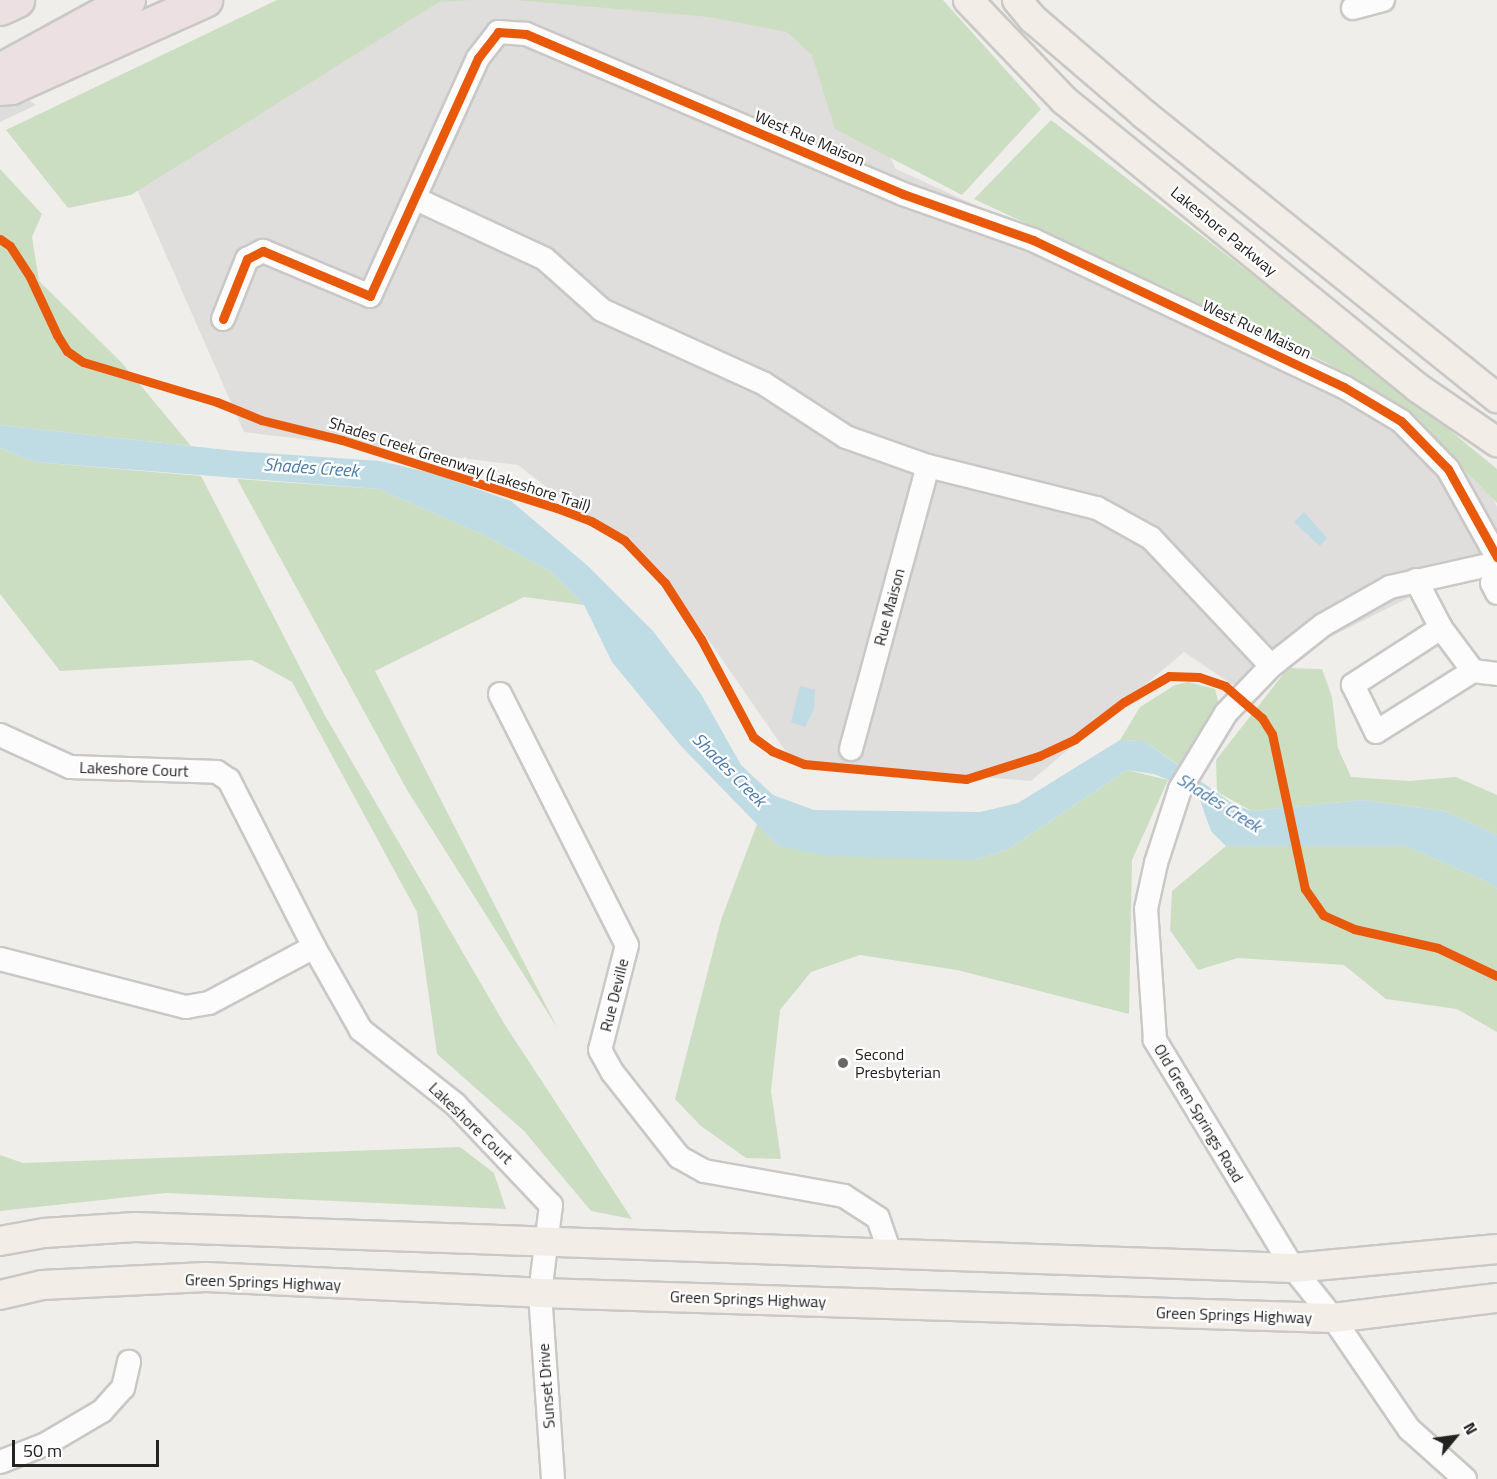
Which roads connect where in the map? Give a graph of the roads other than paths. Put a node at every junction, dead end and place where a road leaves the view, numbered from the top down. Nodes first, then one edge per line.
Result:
1 (17, 0) edge
2 (128, 0) edge
3 (205, 0) edge
4 (968, 0) edge
5 (1017, 0) edge
6 (1383, 0) edge
7 (0, 8) edge
8 (1353, 8) dead end
9 (4, 82) edge
10 (416, 199) junction
11 (223, 319) dead end
12 (1497, 398) edge
13 (1497, 442) edge
14 (928, 466) junction
15 (1497, 556) edge
16 (1497, 563) edge
17 (1497, 570) edge
18 (1416, 580) junction
19 (1497, 593) edge
20 (1441, 628) junction
21 (1270, 666) junction
22 (1473, 671) junction
23 (1497, 674) edge
24 (500, 694) dead end
25 (0, 735) edge
26 (851, 749) dead end
27 (314, 947) junction
28 (0, 959) edge
29 (546, 1240) junction
30 (0, 1241) edge
31 (1497, 1249) edge
32 (891, 1256) junction
33 (1293, 1268) junction
34 (540, 1293) junction
35 (0, 1295) edge
36 (1497, 1298) edge
37 (1333, 1318) junction
38 (129, 1362) dead end
39 (0, 1462) edge
40 (550, 1477) edge
41 (1465, 1479) edge

1 - 7 highway
2 - 9 highway
3 - 9 highway
4 - 13 main road, Lakeshore Parkway
5 - 12 main road
6 - 8 street
10 - 11 street, West Rue Maison
10 - 14 street
10 - 15 street, West Rue Maison
14 - 21 street
14 - 26 street, Rue Maison
16 - 18 street, Old Green Springs Road
17 - 19 street
18 - 20 street
18 - 21 street, Old Green Springs Road
20 - 22 street
20 - 22 street
21 - 33 street, Old Green Springs Road
22 - 23 street
24 - 32 street, Rue Deville
25 - 27 street, Lakeshore Court
27 - 28 street
27 - 29 street, Lakeshore Court
29 - 30 main road
29 - 32 main road
29 - 34 street, Lakeshore Court
31 - 33 main road
32 - 33 main road
33 - 37 street, Old Green Springs Road
34 - 35 main road, Green Springs Highway
34 - 37 main road, Green Springs Highway
34 - 40 street, Sunset Drive
36 - 37 main road, Green Springs Highway
37 - 41 street, Old Green Springs Road
38 - 39 street

